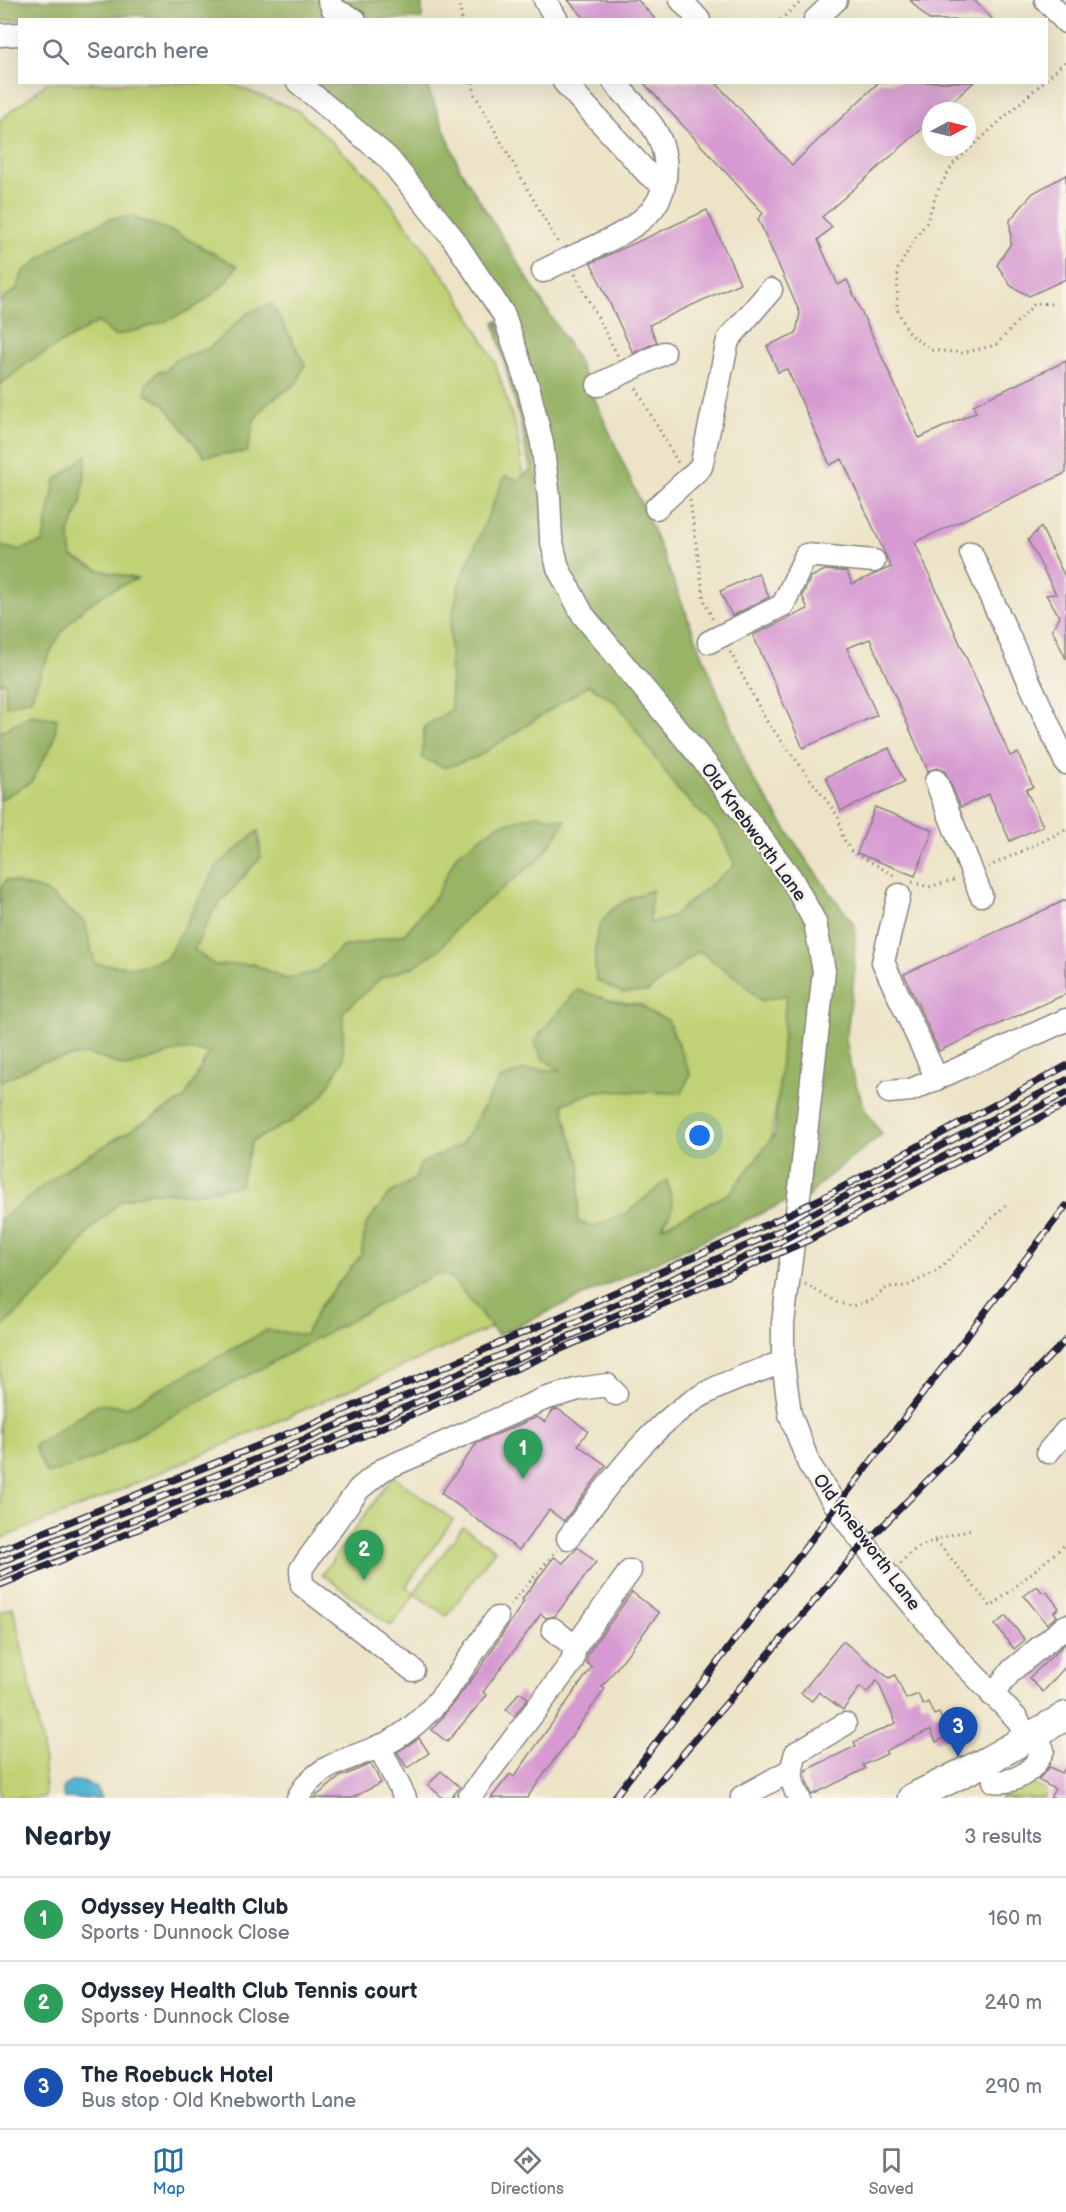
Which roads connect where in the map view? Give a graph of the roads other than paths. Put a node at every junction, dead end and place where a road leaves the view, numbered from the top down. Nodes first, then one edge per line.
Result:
1 (329, 0) edge
2 (545, 0) edge
3 (681, 0) edge
4 (836, 0) edge
5 (1046, 0) edge
6 (351, 18) edge
7 (556, 18) edge
8 (697, 18) edge
9 (817, 18) edge
10 (1066, 22) edge
11 (18, 34) edge
12 (0, 35) edge
13 (300, 84) edge
14 (566, 84) edge
15 (616, 84) edge
16 (663, 184) junction
17 (543, 271) dead end
18 (771, 290) dead end
19 (664, 353) dead end
20 (598, 385) dead end
21 (656, 508) dead end
22 (970, 553) dead end
23 (874, 561) dead end
24 (715, 638) road end
25 (1066, 763) edge
26 (936, 781) dead end
27 (981, 895) dead end
28 (899, 896) dead end
29 (1066, 1020) edge
30 (937, 1078) junction
31 (889, 1092) dead end
32 (783, 1362) junction
33 (616, 1394) dead end
34 (1066, 1431) edge
35 (1048, 1452) dead end
36 (568, 1538) road end
37 (630, 1571) dead end
38 (497, 1618) road end
39 (1066, 1626) edge
40 (553, 1629) dead end
41 (575, 1647) junction
42 (413, 1670) dead end
43 (992, 1695) junction
44 (1066, 1716) edge
45 (845, 1724) dead end
46 (1032, 1736) junction
47 (379, 1746) junction
48 (791, 1770) junction
49 (988, 1780) edge
50 (742, 1797) edge
51 (298, 1798) edge
52 (405, 1798) edge
53 (469, 1798) edge
54 (799, 1798) edge
55 (912, 1798) edge

1 - 6 street
2 - 7 street
3 - 8 street
4 - 9 street
5 - 10 street
11 - 12 street
13 - 32 street, Old Knebworth Lane
14 - 16 street
15 - 16 street
16 - 17 street
18 - 21 street
19 - 20 street
22 - 25 street
23 - 24 street
26 - 27 street
28 - 30 street
29 - 30 street
30 - 31 street
32 - 36 street
32 - 43 street, Old Knebworth Lane
33 - 42 street
34 - 35 street
37 - 41 street
38 - 47 street
39 - 43 street
40 - 41 street
41 - 53 street
43 - 46 street, Old Knebworth Lane
44 - 46 main road
45 - 48 street
46 - 49 main road
47 - 51 street
47 - 52 street
48 - 50 street
48 - 54 street
49 - 55 main road

